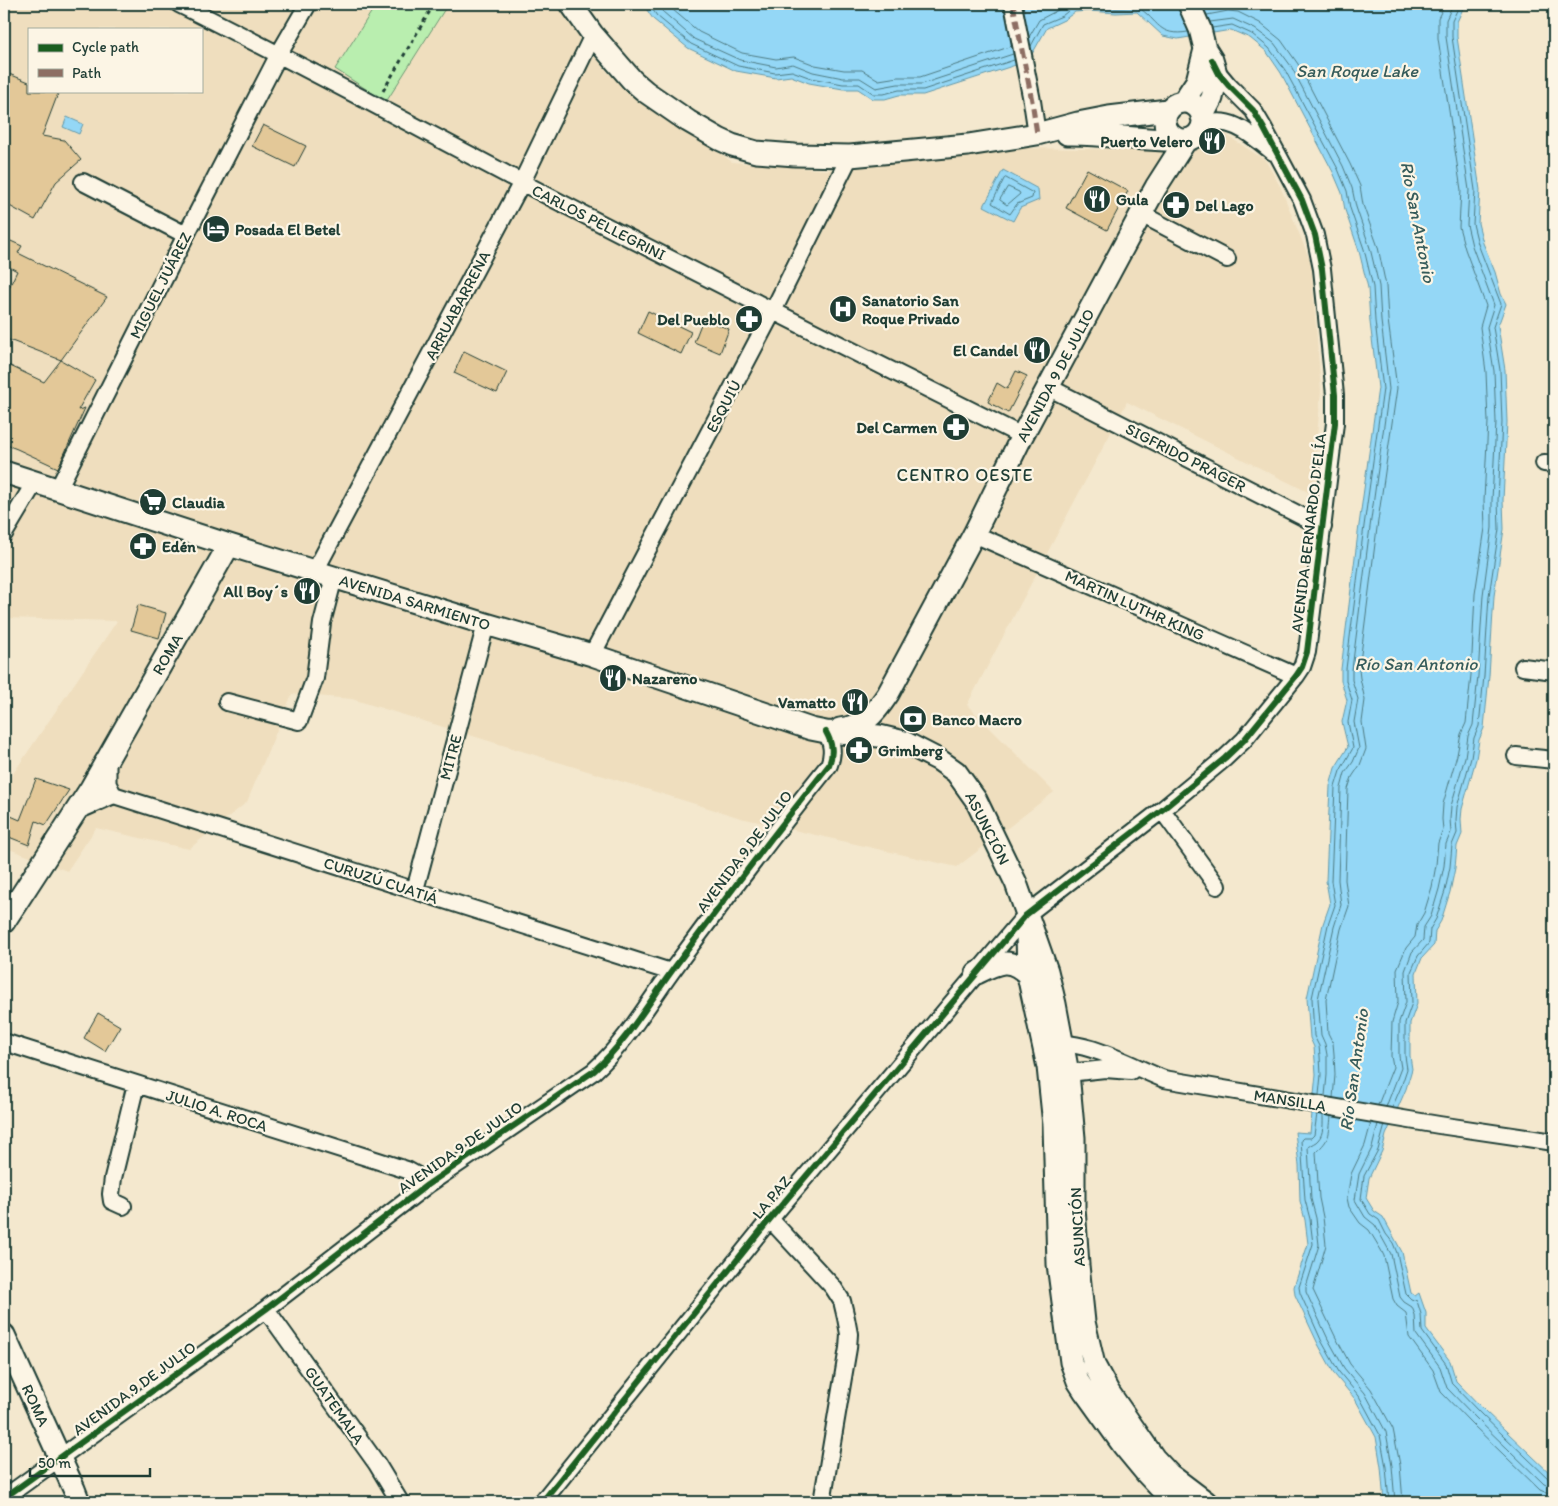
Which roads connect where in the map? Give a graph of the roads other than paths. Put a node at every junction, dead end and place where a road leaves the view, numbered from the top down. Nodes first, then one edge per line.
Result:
1 (179, 4) edge
2 (308, 4) edge
3 (571, 4) edge
4 (1013, 4) edge
5 (1188, 4) edge
6 (593, 35) junction
7 (279, 54) junction
8 (1209, 54) junction
9 (1248, 105) junction
10 (1190, 117) junction
11 (1037, 134) junction
12 (850, 156) junction
13 (1279, 156) junction
14 (83, 182) dead end
15 (522, 182) junction
16 (1141, 214) junction
17 (186, 236) junction
18 (1227, 259) dead end
19 (773, 311) junction
20 (1048, 387) junction
21 (1022, 436) junction
22 (4, 472) edge
23 (35, 482) junction
24 (58, 488) junction
25 (1323, 527) junction
26 (4, 534) edge
27 (974, 534) junction
28 (229, 545) junction
29 (325, 574) junction
30 (486, 624) junction
31 (592, 655) junction
32 (1523, 667) dead end
33 (1554, 671) edge
34 (1296, 676) junction
35 (888, 694) junction
36 (227, 702) dead end
37 (826, 732) junction
38 (904, 742) junction
39 (1516, 756) dead end
40 (1554, 760) edge
41 (101, 791) junction
42 (1162, 810) junction
43 (1218, 886) dead end
44 (415, 890) junction
45 (1026, 915) junction
46 (4, 922) edge
47 (671, 972) junction
48 (977, 973) junction
49 (1028, 975) junction
50 (4, 1042) edge
51 (1052, 1053) junction
52 (1146, 1072) junction
53 (1068, 1073) junction
54 (136, 1084) junction
55 (1554, 1142) edge
56 (427, 1185) junction
57 (123, 1206) dead end
58 (770, 1219) junction
59 (266, 1309) junction
60 (4, 1335) edge
61 (60, 1458) junction
62 (4, 1498) edge
63 (819, 1501) edge
64 (79, 1502) edge
65 (400, 1502) edge
66 (542, 1502) edge
67 (1178, 1502) edge
68 (1206, 1502) edge

1 - 7 street, CARLOS PELLEGRINI
2 - 7 street, MIGUEL JUÁREZ
3 - 6 main road, AVENIDA BERNARDO D'ELÍA
4 - 11 street
5 - 8 main road, AVENIDA 9 DE JULIO
6 - 12 main road, AVENIDA BERNARDO D'ELÍA
6 - 15 street, ARRUABARRENA
7 - 15 street, CARLOS PELLEGRINI
7 - 17 street, MIGUEL JUÁREZ
8 - 9 street, AVENIDA BERNARDO D'ELÍA
8 - 10 main road
8 - 10 main road, AVENIDA 9 DE JULIO
9 - 10 street, AVENIDA BERNARDO D'ELÍA
9 - 13 street, AVENIDA BERNARDO D'ELÍA
10 - 11 main road, AVENIDA BERNARDO D'ELÍA
10 - 11 main road, AVENIDA BERNARDO D'ELÍA
10 - 13 street, AVENIDA BERNARDO D'ELÍA
10 - 16 main road, AVENIDA 9 DE JULIO
11 - 12 main road, AVENIDA BERNARDO D'ELÍA
12 - 19 street, ESQUIÚ
13 - 25 street, AVENIDA BERNARDO D'ELÍA
14 - 17 street
15 - 19 street, CARLOS PELLEGRINI
15 - 29 street, ARRUABARRENA
16 - 18 street
16 - 20 main road, AVENIDA 9 DE JULIO
17 - 24 street, MIGUEL JUÁREZ
19 - 21 street, CARLOS PELLEGRINI
19 - 31 street, ESQUIÚ
20 - 21 main road, AVENIDA 9 DE JULIO
20 - 25 street, SIGFRIDO PRAGER
21 - 27 main road, AVENIDA 9 DE JULIO
22 - 23 main road, AVENIDA SARMIENTO
23 - 24 main road, AVENIDA SARMIENTO
23 - 26 street
24 - 28 main road, AVENIDA SARMIENTO
25 - 34 street, AVENIDA BERNARDO D'ELÍA
27 - 34 street, MARTIN LUTHR KING
27 - 35 main road, AVENIDA 9 DE JULIO
28 - 29 main road, AVENIDA SARMIENTO
28 - 41 main road, ROMA
29 - 30 main road, AVENIDA SARMIENTO
29 - 36 street, ARRUABARRENA
30 - 31 main road, AVENIDA SARMIENTO
30 - 44 street, MITRE
31 - 37 main road, AVENIDA SARMIENTO
32 - 33 street
34 - 42 street, AVENIDA BERNARDO D'ELÍA
35 - 37 main road, AVENIDA 9 DE JULIO
35 - 38 main road, ASUNCIÓN
37 - 38 main road, ASUNCIÓN
37 - 47 street, AVENIDA 9 DE JULIO
38 - 45 main road, ASUNCIÓN
39 - 40 street
41 - 44 street, CURUZÚ CUATIÁ
41 - 46 main road, ROMA
42 - 43 street
42 - 45 street, AVENIDA BERNARDO D'ELÍA
44 - 47 street, CURUZÚ CUATIÁ
45 - 48 street, LA PAZ
45 - 49 main road, ASUNCIÓN
45 - 51 main road, ASUNCIÓN
47 - 56 street, AVENIDA 9 DE JULIO
48 - 49 main road
48 - 58 street, LA PAZ
49 - 51 main road, ASUNCIÓN
50 - 54 street, JULIO A. ROCA
51 - 52 street, MANSILLA
51 - 53 main road, ASUNCIÓN
51 - 67 main road, ASUNCIÓN
52 - 53 street, MANSILLA
52 - 55 street, MANSILLA
53 - 68 main road, ASUNCIÓN
54 - 56 street, JULIO A. ROCA
54 - 57 street
56 - 59 street, AVENIDA 9 DE JULIO
58 - 63 street
58 - 66 street, LA PAZ
59 - 61 street, AVENIDA 9 DE JULIO
59 - 65 street, GUATEMALA
60 - 61 main road, ROMA
61 - 62 street, AVENIDA 9 DE JULIO
61 - 64 main road, ROMA

